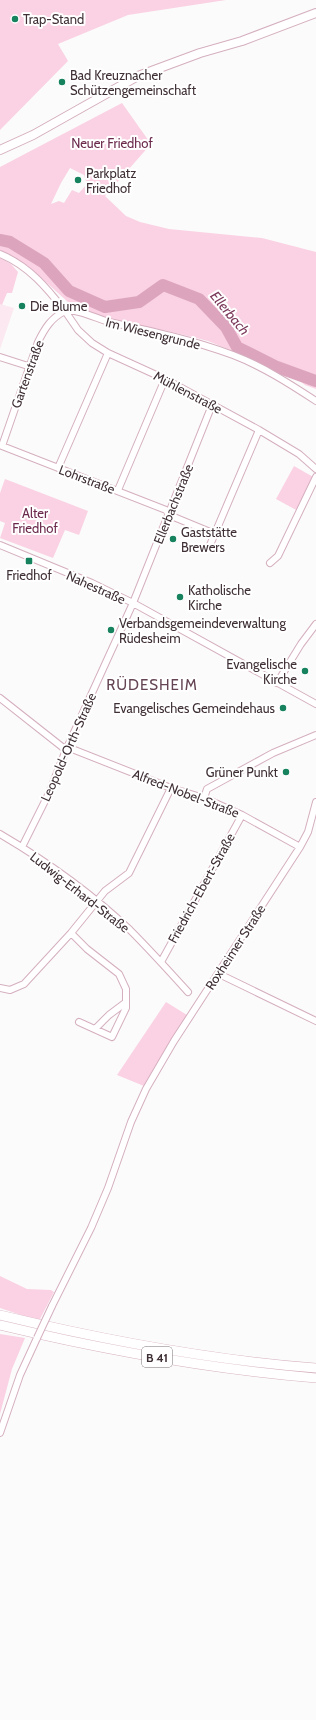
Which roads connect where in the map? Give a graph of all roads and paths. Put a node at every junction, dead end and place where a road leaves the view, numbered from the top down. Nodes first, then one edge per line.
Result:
1 (316, 13) edge
2 (0, 150) edge
3 (0, 254) edge
4 (65, 311) junction
5 (108, 353) junction
6 (0, 357) edge
7 (28, 366) junction
8 (165, 379) junction
9 (316, 401) edge
10 (212, 405) junction
11 (259, 430) junction
12 (2, 446) joint
13 (58, 468) junction
14 (316, 469) edge
15 (316, 477) edge
16 (118, 490) junction
17 (169, 515) junction
18 (215, 534) junction
19 (0, 545) edge
20 (210, 545) dead end
21 (270, 563) dead end
22 (134, 603) junction
23 (316, 624) edge
24 (277, 683) junction
25 (0, 698) edge
26 (316, 704) edge
27 (316, 736) edge
28 (67, 748) junction
29 (171, 788) junction
30 (204, 798) junction
31 (316, 802) edge
32 (242, 815) junction
33 (314, 824) edge
34 (0, 834) edge
35 (22, 846) junction
36 (300, 847) junction
37 (96, 901) junction
38 (71, 934) junction
39 (161, 962) junction
40 (219, 974) junction
41 (0, 988) edge
42 (188, 992) dead end
43 (126, 1003) junction
44 (316, 1021) edge
45 (79, 1022) dead end
46 (95, 1029) junction
47 (0, 1316) edge
48 (0, 1325) edge
49 (316, 1368) edge
50 (316, 1378) edge
51 (0, 1433) edge

1 - 2 main road
3 - 4 street
4 - 5 street, Mühlenstraße
4 - 7 street, Gartenstraße
4 - 9 street, Im Wiesengrunde
5 - 8 street, Mühlenstraße
5 - 13 street
6 - 7 street
7 - 12 street, Gartenstraße
8 - 10 street, Mühlenstraße
8 - 16 street
10 - 11 street, Mühlenstraße
10 - 17 street, Ellerbachstraße
11 - 14 street, Mühlenstraße
11 - 18 street
12 - 13 street, Lohrstraße
13 - 16 street, Lohrstraße
15 - 21 street
16 - 17 street, Lohrstraße
17 - 18 street, Lohrstraße
17 - 22 street, Ellerbachstraße
18 - 20 street
19 - 22 street, Nahestraße
22 - 24 street, Nahestraße
22 - 28 street, Leopold-Orth-Straße
23 - 24 street
24 - 26 street, Nahestraße
25 - 28 street, Alfred-Nobel-Straße
27 - 30 street
28 - 29 street, Alfred-Nobel-Straße
28 - 35 street, Leopold-Orth-Straße
29 - 30 street, Alfred-Nobel-Straße
29 - 37 street
30 - 32 street, Alfred-Nobel-Straße
31 - 33 street, Roxheimer Straße
32 - 36 street, Alfred-Nobel-Straße
32 - 39 street, Friedrich-Ebert-Straße
33 - 36 street, Roxheimer Straße
34 - 35 street, Ludwig-Erhard-Straße
35 - 37 street, Ludwig-Erhard-Straße
36 - 40 street, Roxheimer Straße
37 - 38 street
37 - 39 street, Ludwig-Erhard-Straße
38 - 41 street
38 - 43 street
39 - 42 street, Ludwig-Erhard-Straße
40 - 44 street
40 - 51 street, Roxheimer Straße, bridge
43 - 46 street
43 - 46 street
45 - 46 street
47 - 49 highway, B 41
48 - 50 highway, B 41

